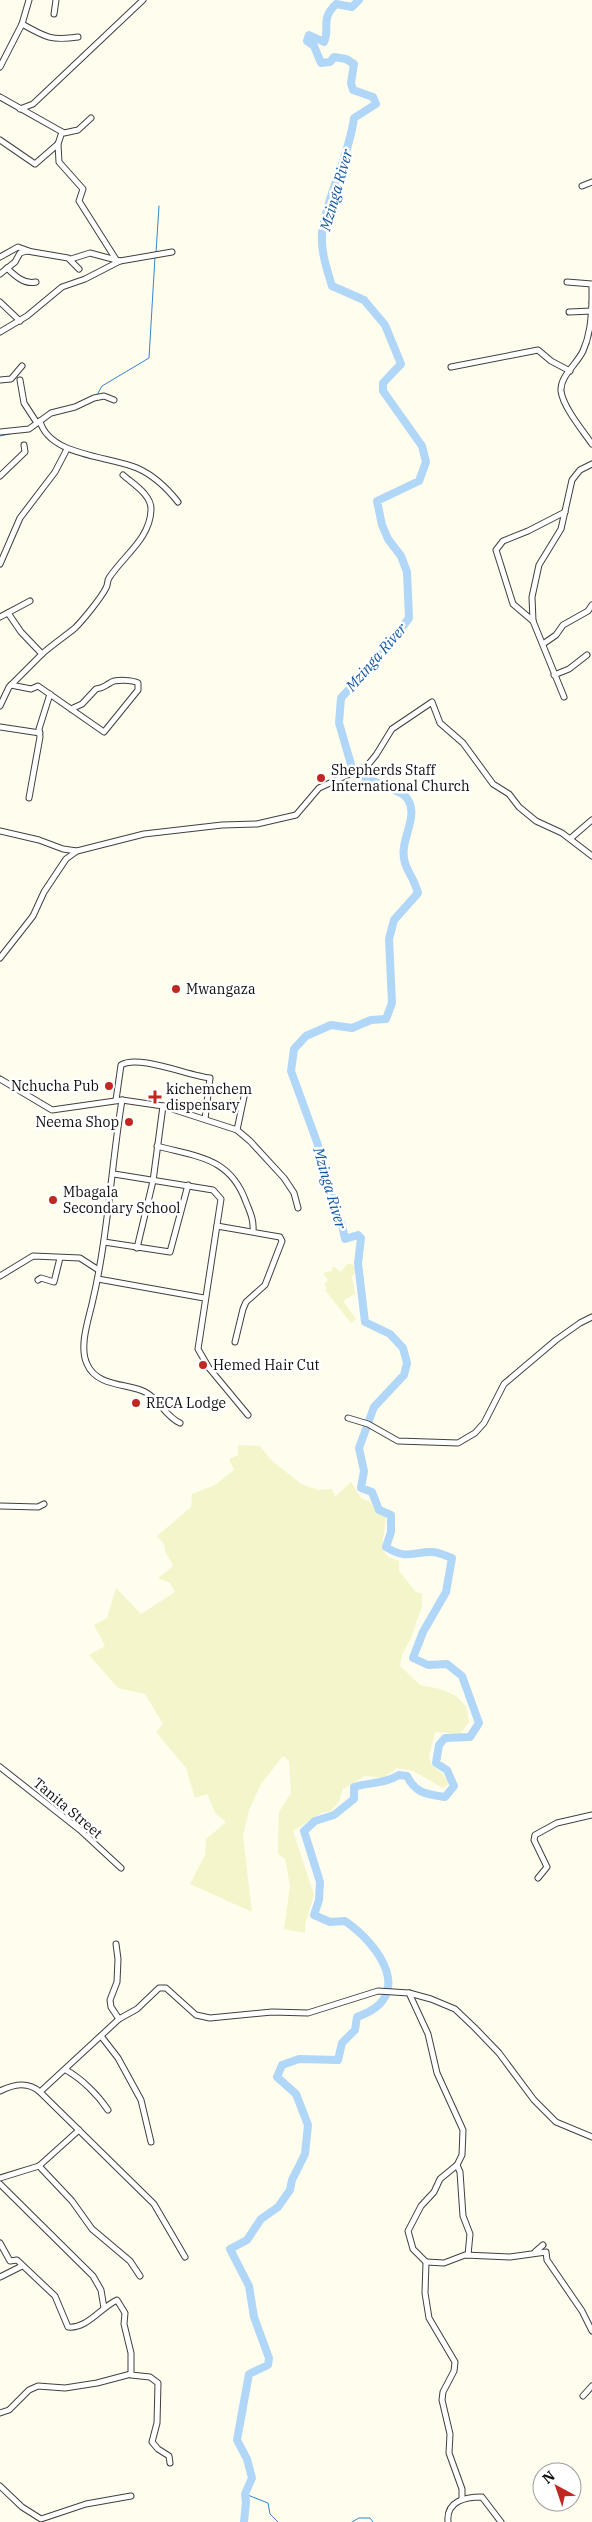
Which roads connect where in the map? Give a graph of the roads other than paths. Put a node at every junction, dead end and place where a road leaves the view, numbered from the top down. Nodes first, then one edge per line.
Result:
1 (29, 0) edge
2 (56, 0) edge
3 (140, 1) edge
4 (54, 14) dead end
5 (22, 24) junction
6 (78, 37) dead end
7 (0, 67) edge
8 (0, 97) edge
9 (20, 109) junction
10 (90, 118) dead end
11 (62, 132) junction
12 (0, 140) edge
13 (58, 144) junction
14 (45, 156) junction
15 (58, 160) junction
16 (592, 182) edge
17 (582, 186) dead end
18 (31, 252) junction
19 (172, 252) dead end
20 (0, 257) edge
21 (71, 259) junction
22 (118, 261) junction
23 (8, 268) junction
24 (78, 269) dead end
25 (0, 274) edge
26 (36, 282) dead end
27 (567, 282) dead end
28 (592, 285) edge
29 (0, 302) edge
30 (592, 303) edge
31 (592, 311) edge
32 (569, 312) dead end
33 (20, 321) junction
34 (0, 332) edge
35 (22, 366) dead end
36 (451, 367) dead end
37 (570, 370) junction
38 (0, 380) edge
39 (20, 380) dead end
40 (114, 400) dead end
41 (39, 422) junction
42 (0, 432) edge
43 (24, 444) dead end
44 (592, 444) edge
45 (67, 449) junction
46 (592, 464) edge
47 (123, 475) dead end
48 (0, 476) edge
49 (178, 502) dead end
50 (565, 512) junction
51 (0, 564) edge
52 (30, 601) dead end
53 (592, 605) edge
54 (8, 613) junction
55 (0, 617) edge
56 (533, 621) junction
57 (543, 644) junction
58 (42, 654) junction
59 (587, 655) dead end
60 (554, 675) junction
61 (11, 685) junction
62 (50, 694) junction
63 (564, 697) dead end
64 (0, 706) edge
65 (71, 709) junction
66 (0, 727) edge
67 (40, 733) junction
68 (29, 798) dead end
69 (592, 820) edge
70 (0, 831) edge
71 (571, 838) junction
72 (77, 851) junction
73 (592, 856) edge
74 (0, 958) edge
75 (0, 1079) edge
76 (245, 1092) dead end
77 (119, 1100) junction
78 (163, 1106) junction
79 (205, 1119) junction
80 (236, 1130) junction
81 (157, 1146) junction
82 (114, 1174) junction
83 (153, 1181) junction
84 (188, 1185) junction
85 (298, 1208) dead end
86 (217, 1226) junction
87 (253, 1231) junction
88 (104, 1242) junction
89 (137, 1248) junction
90 (60, 1258) junction
91 (97, 1269) junction
92 (0, 1276) edge
93 (98, 1279) junction
94 (38, 1280) dead end
95 (204, 1298) junction
96 (592, 1318) edge
97 (235, 1342) dead end
98 (248, 1415) dead end
99 (348, 1418) dead end
100 (180, 1423) dead end
101 (44, 1504) dead end
102 (0, 1506) edge
103 (0, 1766) edge
104 (592, 1816) edge
105 (121, 1868) dead end
106 (538, 1878) dead end
107 (116, 1944) dead end
108 (409, 1993) junction
109 (119, 2019) junction
110 (101, 2036) junction
111 (66, 2070) junction
112 (0, 2091) edge
113 (40, 2092) junction
114 (108, 2110) dead end
115 (79, 2130) junction
116 (592, 2137) edge
117 (152, 2142) dead end
118 (457, 2165) junction
119 (39, 2166) junction
120 (0, 2178) edge
121 (0, 2184) edge
122 (0, 2243) edge
123 (543, 2246) dead end
124 (534, 2252) junction
125 (468, 2255) junction
126 (185, 2257) dead end
127 (426, 2262) junction
128 (22, 2266) junction
129 (140, 2276) dead end
130 (0, 2277) edge
131 (104, 2308) junction
132 (592, 2331) edge
133 (131, 2374) junction
134 (592, 2386) edge
135 (584, 2396) dead end
136 (0, 2413) edge
137 (170, 2463) dead end
138 (0, 2486) edge
139 (131, 2496) dead end
140 (462, 2499) junction
141 (39, 2520) edge
142 (448, 2522) edge
143 (501, 2522) edge

1 - 5 street
2 - 4 street
3 - 9 street
5 - 6 street
5 - 7 street
8 - 9 street
9 - 11 street
10 - 11 street
11 - 13 street
12 - 14 street
13 - 14 street
13 - 15 street
14 - 15 street
15 - 22 street
16 - 17 street
18 - 20 street
18 - 21 street
18 - 23 street
19 - 22 street
21 - 22 street
21 - 24 street
22 - 33 street
23 - 25 street
23 - 26 street
27 - 28 street
28 - 30 street
29 - 33 street
30 - 31 street
31 - 32 street
31 - 37 street
33 - 34 street
35 - 38 street
36 - 37 street
37 - 44 street
39 - 41 street
40 - 41 street
41 - 42 street
41 - 45 street
43 - 48 street
45 - 49 street
45 - 51 street
46 - 50 street
47 - 58 street
50 - 56 street
50 - 56 street
52 - 54 street
53 - 57 street
54 - 55 street
54 - 58 street
56 - 57 street
57 - 60 street
58 - 61 street
59 - 60 street
60 - 63 street
61 - 62 street
61 - 64 street
62 - 65 street
62 - 67 street
65 - 65 street
66 - 67 street
67 - 68 street
69 - 71 street
70 - 72 street
71 - 72 street
71 - 73 street
72 - 74 street
75 - 77 street
76 - 80 street
77 - 78 street
77 - 79 street
77 - 82 street
78 - 79 street
78 - 81 street
79 - 80 street
80 - 85 street
81 - 83 street
81 - 87 street
82 - 83 street
82 - 88 street
83 - 84 street
83 - 89 street
84 - 86 street
84 - 89 street
86 - 87 street
86 - 95 street
87 - 97 street
88 - 89 street
88 - 91 street
90 - 91 street
90 - 92 street
90 - 94 street
91 - 93 street
93 - 95 street
93 - 100 street
95 - 98 street
96 - 99 street
101 - 102 street
103 - 105 street, Tanita Street
104 - 106 street
107 - 109 street
108 - 109 street
108 - 116 street
108 - 118 street
109 - 110 street
110 - 111 street
110 - 117 street
111 - 113 street
111 - 114 street
112 - 113 street
113 - 115 street
115 - 119 street
115 - 126 street
118 - 125 street
118 - 127 street
119 - 120 street
119 - 129 street
121 - 131 street
122 - 128 street
123 - 124 street
124 - 125 street
124 - 132 street
125 - 127 street
127 - 140 street
128 - 130 street
128 - 131 street
131 - 133 street
133 - 136 street
133 - 137 street
134 - 135 street
138 - 141 street
139 - 141 street
140 - 142 street
140 - 143 street

